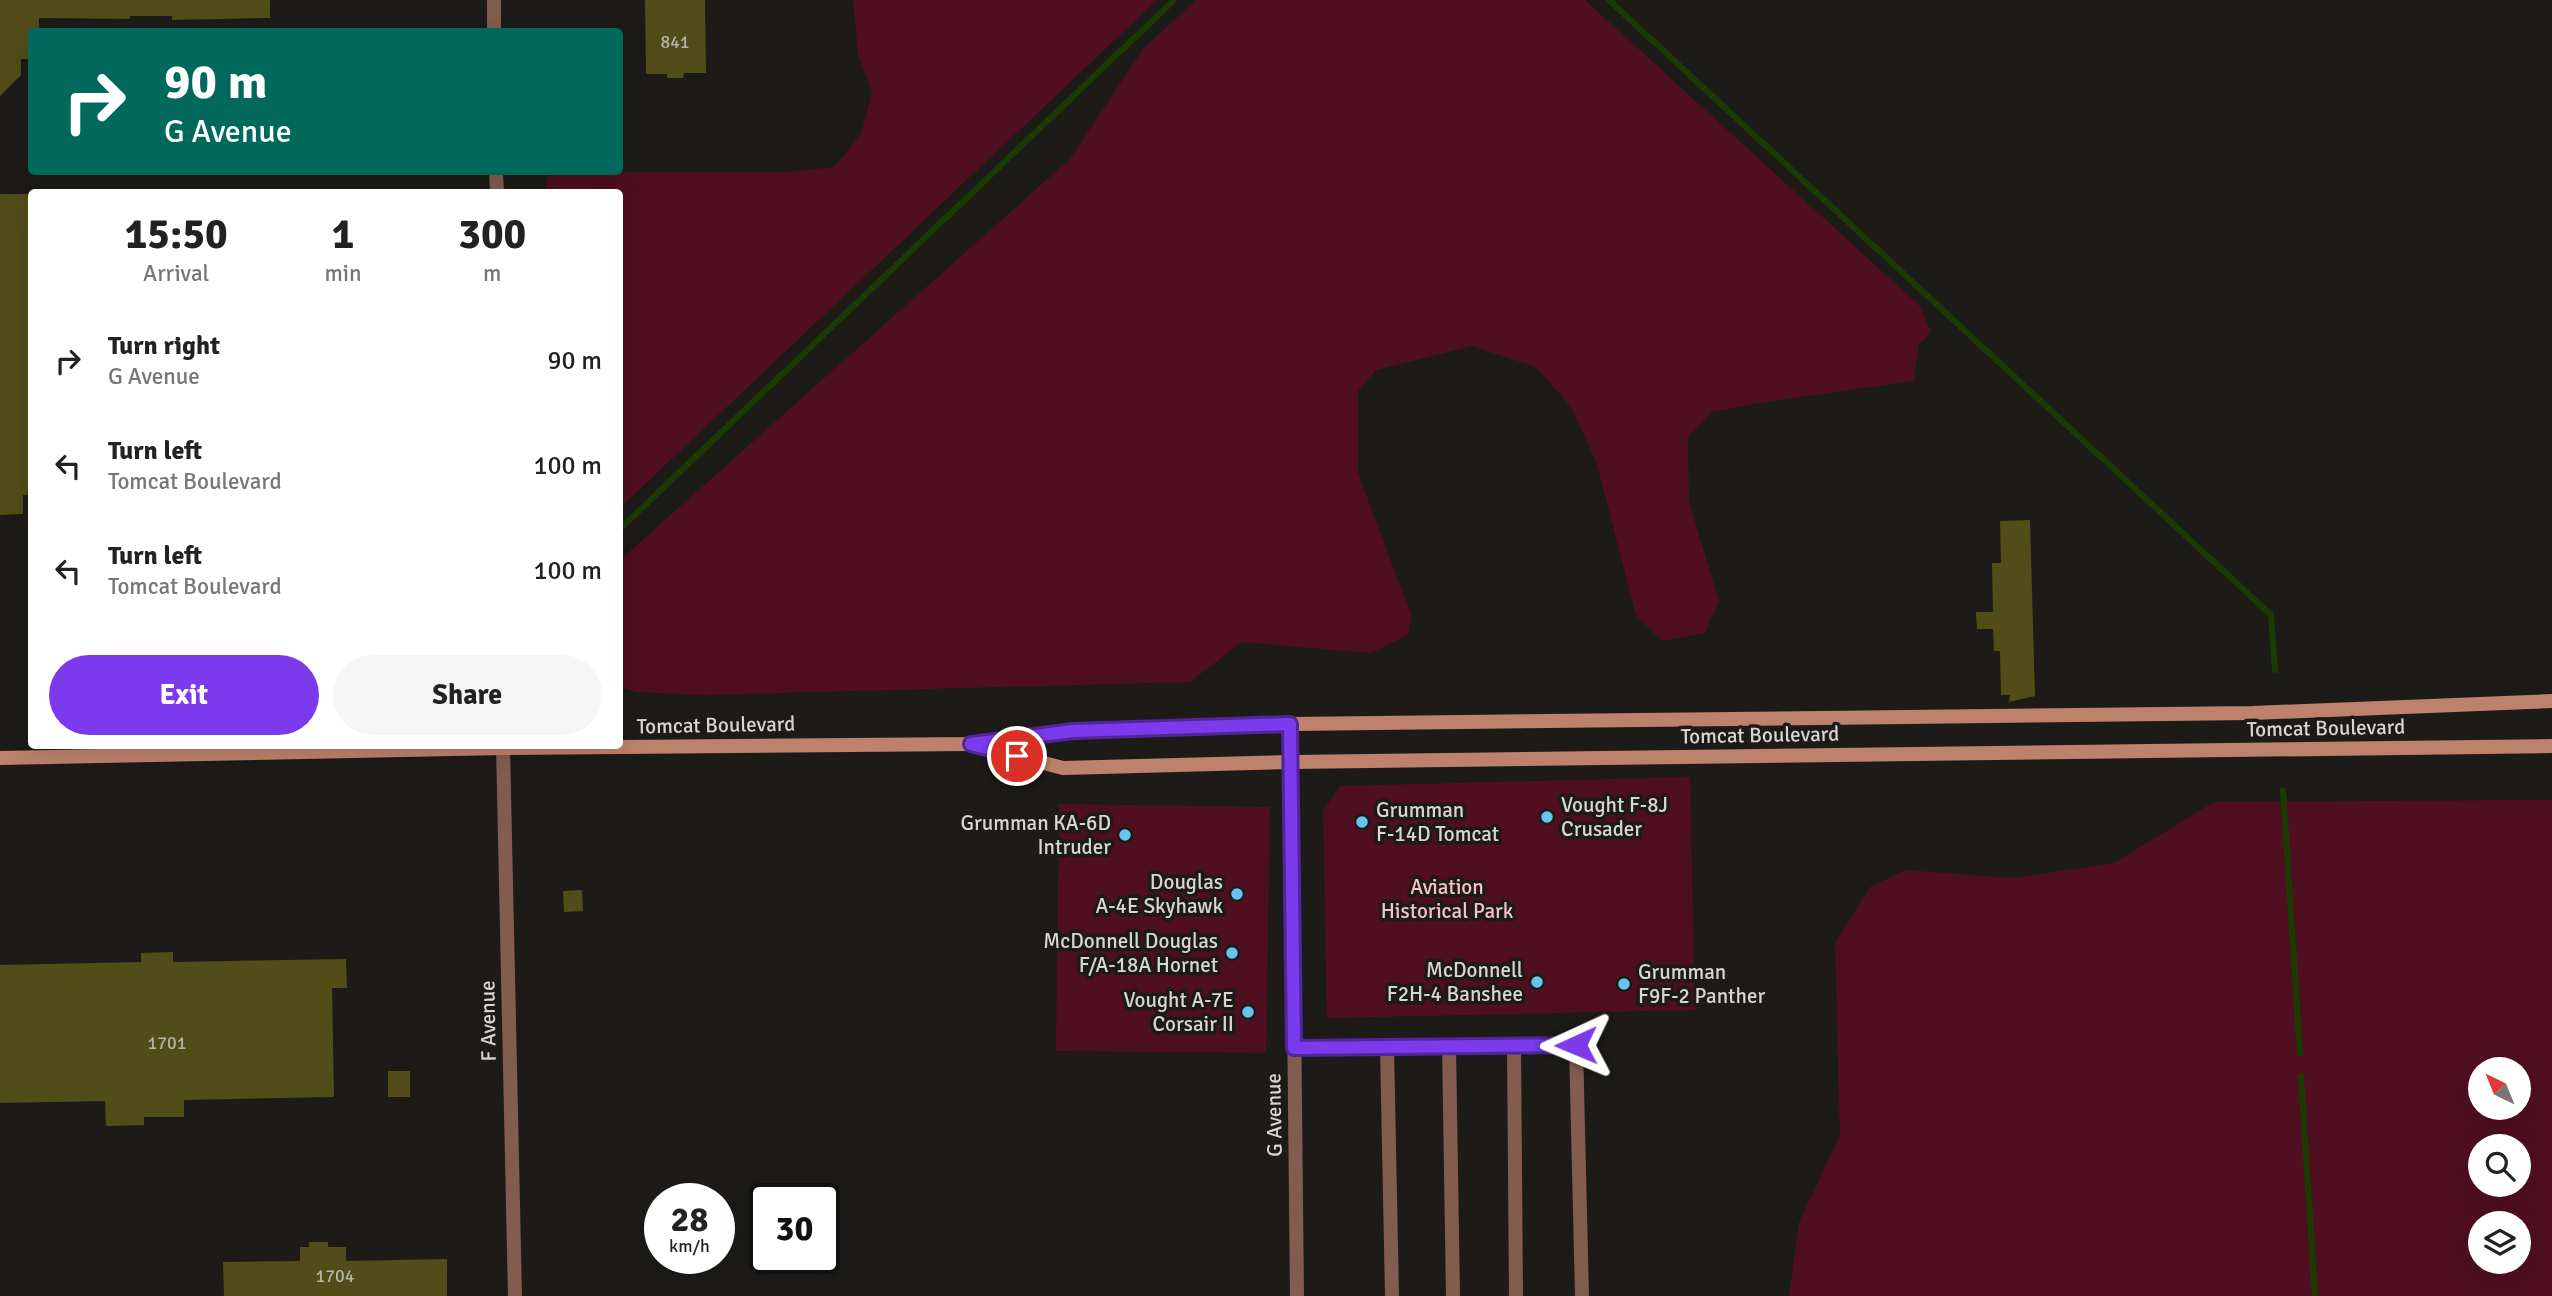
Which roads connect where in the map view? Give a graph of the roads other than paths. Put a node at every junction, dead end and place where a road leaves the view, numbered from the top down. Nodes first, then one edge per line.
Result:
1 (494, 0) edge
2 (494, 28) edge
3 (2552, 701) edge
4 (1290, 724) junction
5 (971, 744) junction
6 (623, 746) edge
7 (2552, 747) edge
8 (412, 749) edge
9 (503, 749) edge
10 (0, 758) edge
11 (1291, 762) junction
12 (1514, 1045) junction
13 (1449, 1046) junction
14 (1387, 1047) junction
15 (1294, 1048) junction
16 (515, 1296) edge
17 (1297, 1296) edge
18 (1392, 1296) edge
19 (1453, 1296) edge
20 (1516, 1296) edge
21 (1582, 1296) edge

1 - 2 street
3 - 4 main road, Tomcat Boulevard
4 - 5 main road, Tomcat Boulevard
4 - 11 street, G Avenue
5 - 6 main road, Tomcat Boulevard
5 - 11 main road, Tomcat Boulevard
7 - 11 main road, Tomcat Boulevard
8 - 10 main road, Tomcat Boulevard
9 - 16 street, F Avenue
11 - 15 street, G Avenue
12 - 13 street
12 - 20 street
12 - 21 street
13 - 14 street
13 - 19 street
14 - 15 street
14 - 18 street
15 - 17 street, G Avenue

